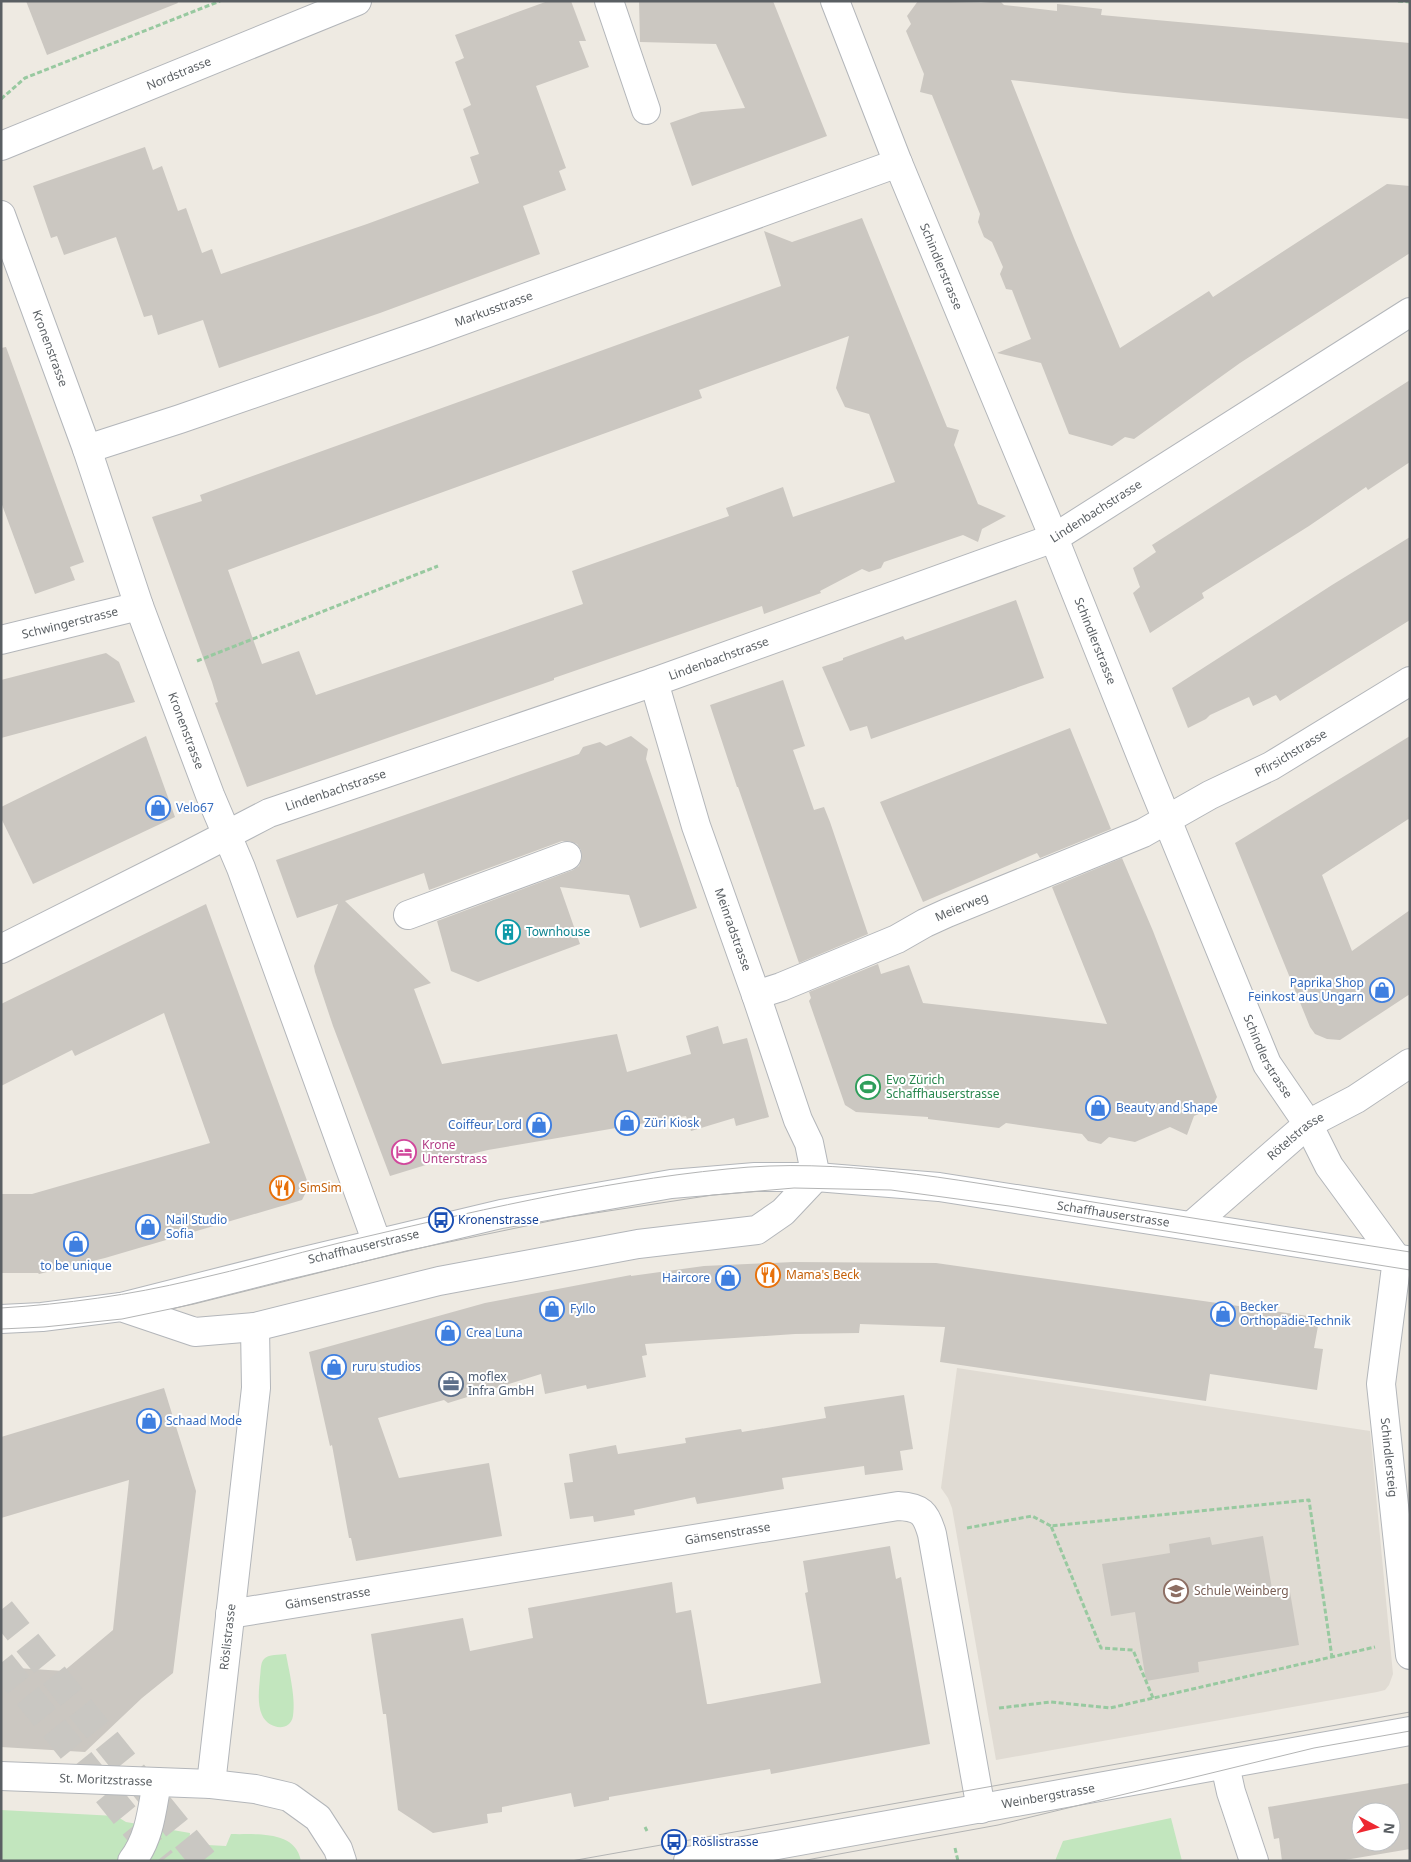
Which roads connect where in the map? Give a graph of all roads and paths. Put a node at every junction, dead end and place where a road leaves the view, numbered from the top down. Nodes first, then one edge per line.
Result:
1 (220, 1) edge
2 (357, 1) edge
3 (609, 1) edge
4 (835, 1) edge
5 (1398, 1) edge
6 (1410, 2) edge
7 (1, 99) edge
8 (646, 110) dead end
9 (1, 146) edge
10 (898, 163) junction
11 (1, 215) edge
12 (1410, 312) edge
13 (87, 449) junction
14 (1054, 538) junction
15 (438, 566) dead end
16 (139, 606) junction
17 (1, 640) edge
18 (194, 662) dead end
19 (1410, 681) edge
20 (654, 682) junction
21 (1166, 818) junction
22 (226, 834) junction
23 (566, 856) dead end
24 (408, 915) dead end
25 (1, 949) edge
26 (756, 995) junction
27 (1410, 1063) edge
28 (1308, 1124) junction
29 (816, 1176) junction
30 (1191, 1226) junction
31 (377, 1243) junction
32 (1403, 1260) edge
33 (121, 1307) junction
34 (1, 1318) edge
35 (255, 1327) junction
36 (1051, 1526) junction
37 (960, 1529) dead end
38 (230, 1614) junction
39 (1409, 1647) edge
40 (1332, 1656) junction
41 (1153, 1698) junction
42 (993, 1709) dead end
43 (1410, 1731) edge
44 (1225, 1765) junction
45 (1, 1776) edge
46 (157, 1782) junction
47 (211, 1784) junction
48 (981, 1809) junction
49 (955, 1845) dead end
50 (132, 1861) edge
51 (342, 1861) edge
52 (688, 1861) edge
53 (958, 1861) edge
54 (1254, 1861) edge

1 - 7 path
2 - 9 street, Nordstrasse
3 - 8 street
4 - 10 street, Schindlerstrasse
5 - 6 path
10 - 13 street, Markusstrasse
10 - 14 street, Schindlerstrasse
11 - 13 street, Kronenstrasse
12 - 14 street, Lindenbachstrasse
13 - 16 street, Kronenstrasse
14 - 20 street, Lindenbachstrasse
14 - 21 street, Schindlerstrasse
15 - 18 path
16 - 17 street, Schwingerstrasse
16 - 22 street, Kronenstrasse
19 - 21 street, Pfirsichstrasse
20 - 22 street, Lindenbachstrasse
20 - 26 street, Meinradstrasse
21 - 26 street, Meierweg
21 - 28 street, Schindlerstrasse
22 - 25 street, Lindenbachstrasse
22 - 31 street, Kronenstrasse
23 - 24 street
26 - 29 street, Meinradstrasse
27 - 28 street, Rötelstrasse
28 - 30 street, Rötelstrasse
28 - 32 street, Schindlerstrasse
29 - 30 street, Schaffhauserstrasse
29 - 31 street, Schaffhauserstrasse
29 - 35 street
30 - 32 street, Schaffhauserstrasse
31 - 33 street, Schaffhauserstrasse
32 - 39 street, Schindlersteig
33 - 34 street, Schaffhauserstrasse
33 - 35 street
35 - 38 street, Röslistrasse
36 - 37 path
36 - 40 path
36 - 41 path
38 - 47 street, Röslistrasse
38 - 48 street, Gämsenstrasse
39 - 40 path
40 - 41 path
41 - 42 path
43 - 44 street, Weinbergstrasse
44 - 48 street, Weinbergstrasse
44 - 54 street
45 - 46 street, St. Moritzstrasse
46 - 47 street, St. Moritzstrasse
46 - 50 street
47 - 51 street
48 - 52 street, Weinbergstrasse
49 - 53 path

